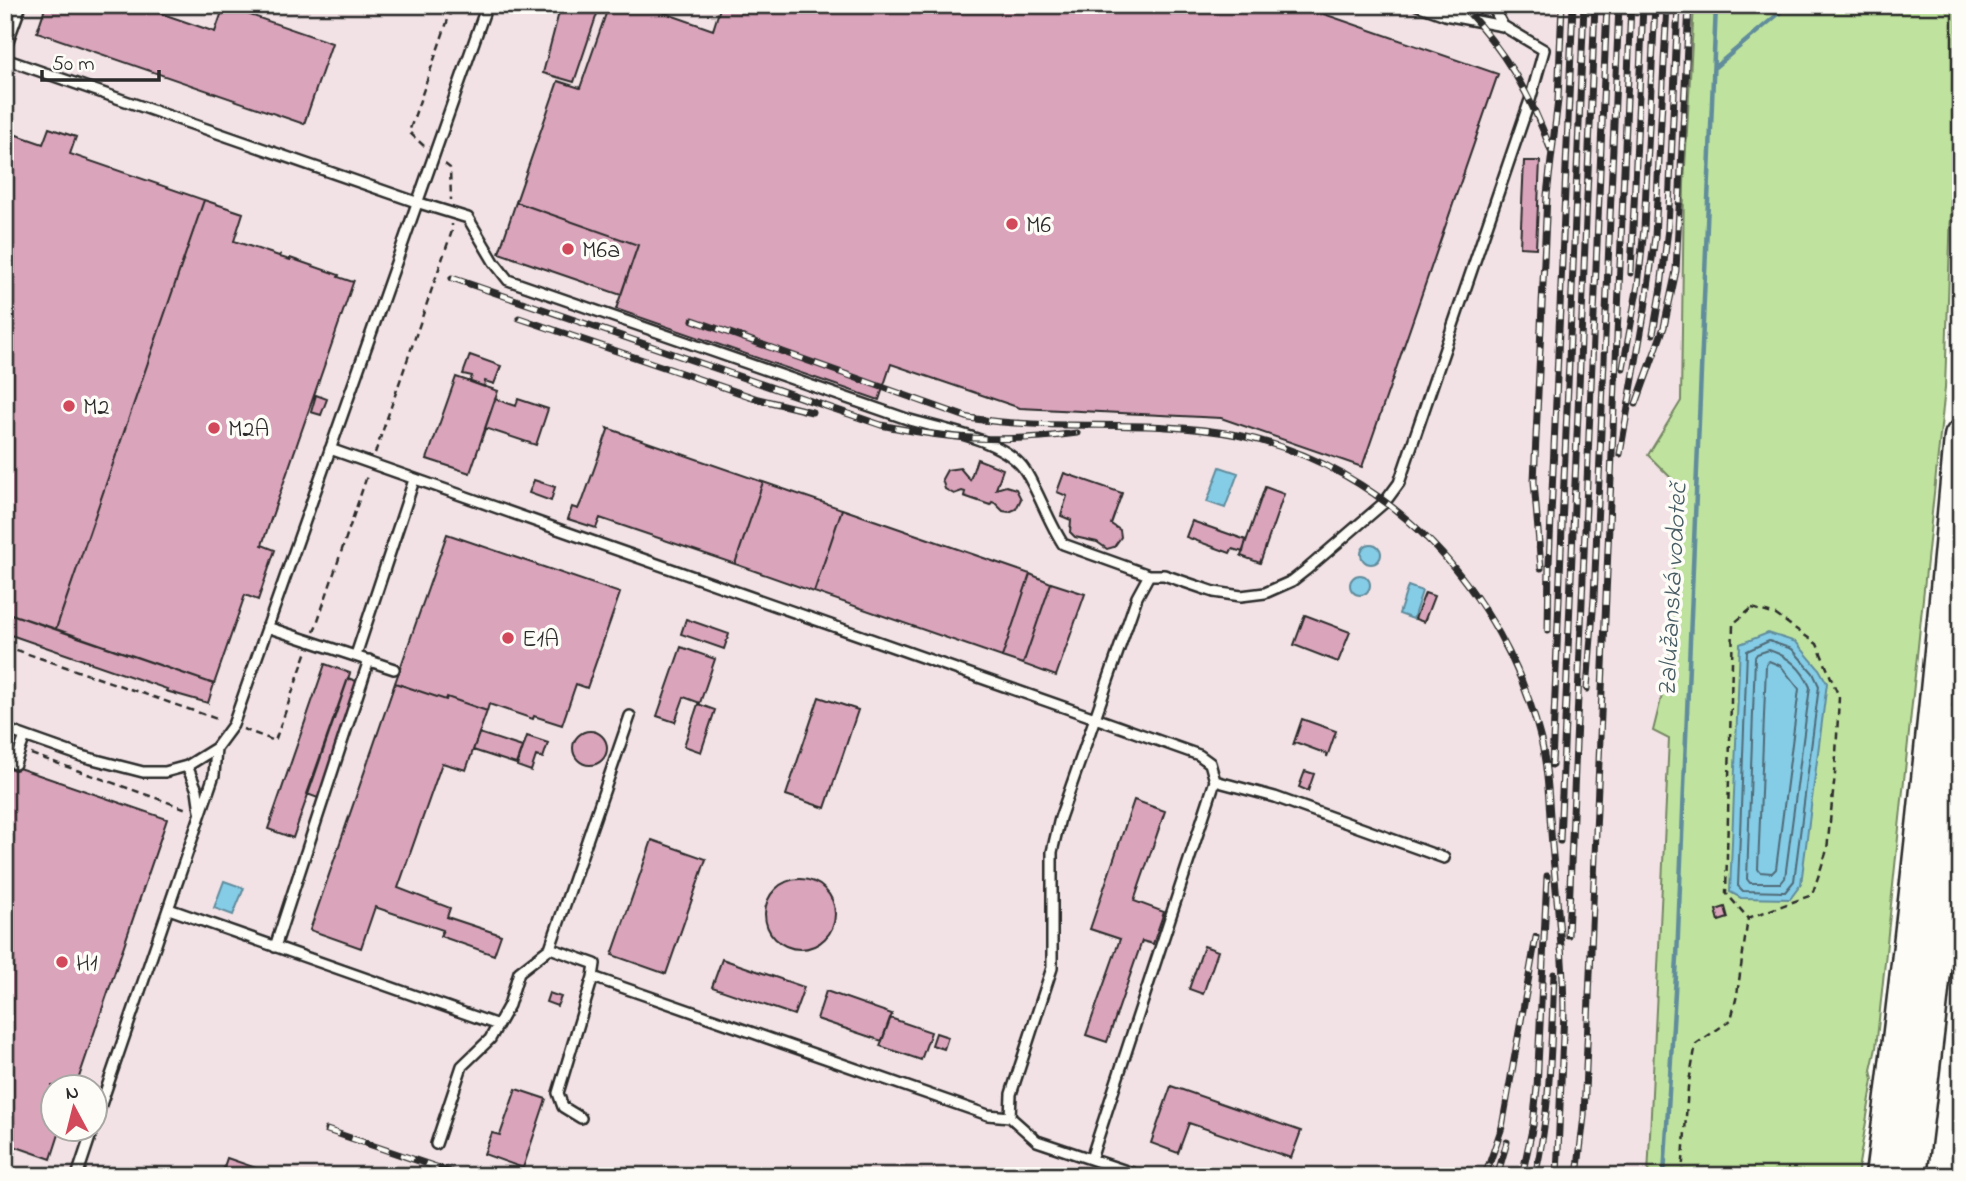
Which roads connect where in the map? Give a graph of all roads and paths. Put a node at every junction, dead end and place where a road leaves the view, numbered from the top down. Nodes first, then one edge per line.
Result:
1 (21, 5) edge
2 (487, 5) edge
3 (1417, 5) edge
4 (1492, 5) edge
5 (1503, 26) junction
6 (5, 49) edge
7 (5, 59) edge
8 (416, 202) junction
9 (1961, 437) edge
10 (330, 449) junction
11 (414, 480) junction
12 (1149, 575) junction
13 (267, 627) junction
14 (356, 655) junction
15 (369, 660) junction
16 (394, 669) dead end
17 (630, 716) dead end
18 (1095, 718) junction
19 (1961, 721) edge
20 (5, 729) edge
21 (24, 736) junction
22 (216, 748) junction
23 (20, 750) junction
24 (15, 764) dead end
25 (187, 766) junction
26 (1215, 781) junction
27 (200, 813) junction
28 (1444, 858) dead end
29 (169, 909) junction
30 (1748, 918) junction
31 (275, 947) junction
32 (550, 948) junction
33 (593, 977) junction
34 (498, 1025) junction
35 (108, 1086) edge
36 (1010, 1117) junction
37 (582, 1118) dead end
38 (89, 1142) edge
39 (436, 1144) dead end
40 (1091, 1159) junction
41 (77, 1176) edge
42 (1141, 1176) edge
43 (1682, 1176) edge
44 (1882, 1176) edge
45 (1910, 1176) edge

1 - 6 lane
2 - 8 lane
3 - 5 lane
4 - 5 lane
5 - 12 lane
7 - 8 lane
8 - 10 lane
8 - 12 lane
9 - 44 highway
10 - 11 lane
10 - 13 lane
11 - 14 lane
11 - 18 lane
12 - 18 lane
13 - 14 lane
13 - 22 lane
14 - 15 lane
15 - 16 lane
15 - 31 lane
17 - 32 lane
18 - 26 lane
18 - 36 lane
19 - 45 highway
20 - 21 lane
21 - 23 lane
21 - 25 lane
22 - 25 lane
22 - 27 lane
23 - 24 lane
23 - 27 path
25 - 27 lane
26 - 28 lane
26 - 40 lane
27 - 29 lane
29 - 31 lane
29 - 35 lane
30 - 30 path
30 - 43 path
31 - 34 lane
32 - 33 lane
32 - 34 lane
33 - 36 lane
33 - 37 lane
34 - 39 lane
36 - 40 lane
38 - 41 lane
40 - 42 lane

